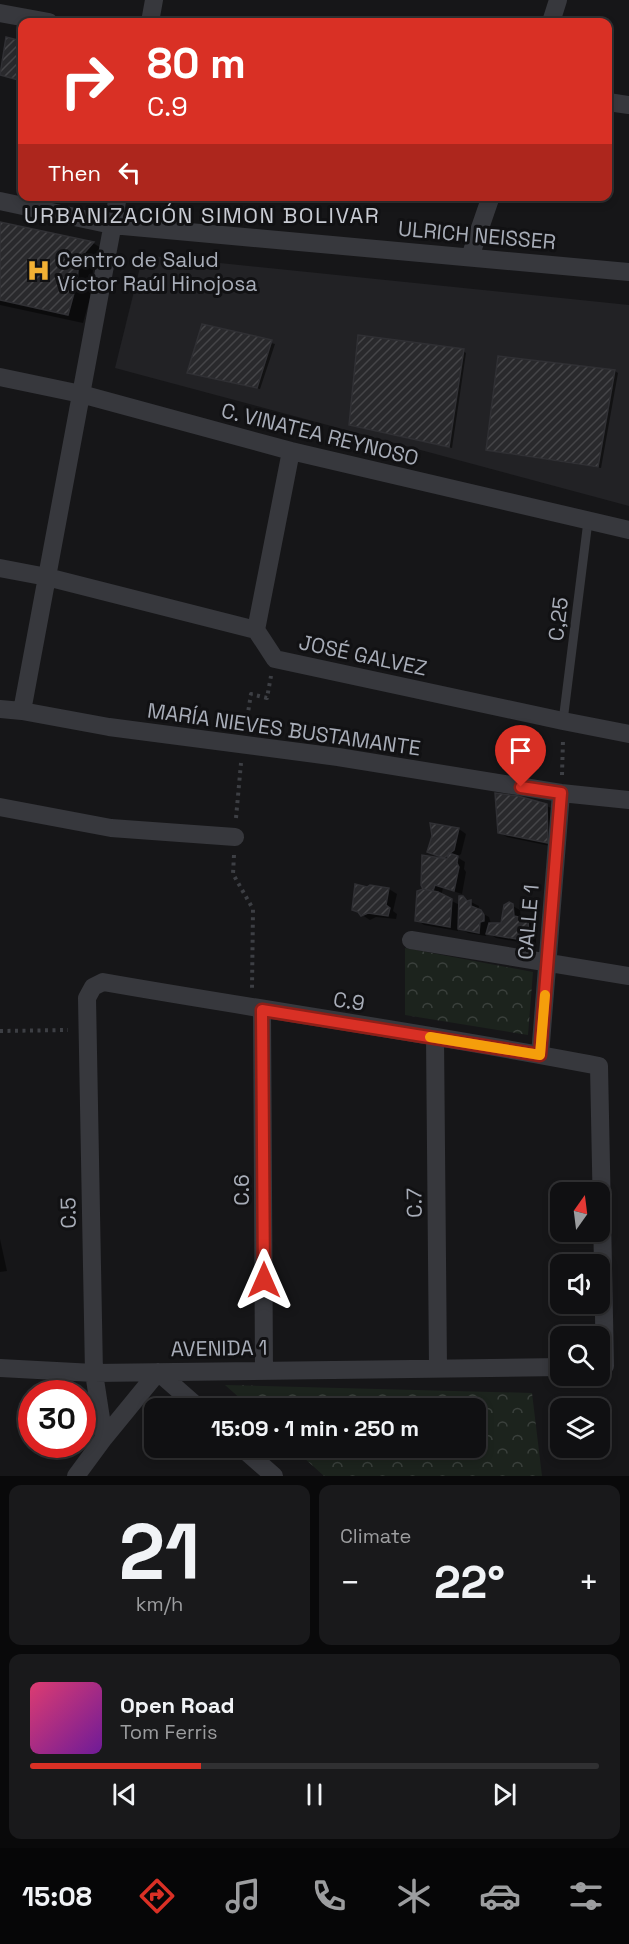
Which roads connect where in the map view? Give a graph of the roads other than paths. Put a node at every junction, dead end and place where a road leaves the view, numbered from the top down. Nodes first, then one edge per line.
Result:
1 (154, 0) edge
2 (558, 0) edge
3 (0, 13) edge
4 (27, 18) edge
5 (151, 18) edge
6 (552, 18) edge
7 (612, 103) edge
8 (629, 105) edge
9 (0, 201) edge
10 (117, 201) edge
11 (489, 201) edge
12 (112, 225) junction
13 (470, 257) junction
14 (629, 272) edge
15 (0, 377) edge
16 (81, 394) junction
17 (291, 452) junction
18 (588, 521) junction
19 (629, 530) edge
20 (0, 568) edge
21 (47, 577) junction
22 (256, 630) junction
23 (0, 709) edge
24 (22, 711) junction
25 (563, 721) junction
26 (629, 734) edge
27 (561, 793) junction
28 (629, 800) edge
29 (0, 807) edge
30 (235, 837) road end
31 (411, 940) dead end
32 (547, 963) junction
33 (629, 976) edge
34 (93, 987) joint
35 (257, 1009) junction
36 (435, 1037) junction
37 (540, 1055) junction
38 (604, 1326) edge
39 (550, 1366) edge
40 (0, 1368) edge
41 (438, 1368) junction
42 (264, 1370) junction
43 (158, 1372) junction
44 (94, 1373) junction
45 (188, 1398) edge
46 (104, 1438) junction
47 (253, 1458) edge
48 (76, 1476) edge
49 (274, 1476) edge

1 - 5 street
2 - 6 street
3 - 4 street
7 - 8 street
9 - 12 street, ULRICH NEISSER
10 - 12 street
11 - 13 street
12 - 13 street, ULRICH NEISSER
12 - 16 street
13 - 14 street, ULRICH NEISSER
15 - 16 street, C. VINATEA REYNOSO
16 - 17 street, C. VINATEA REYNOSO
16 - 21 street
17 - 18 street, C. VINATEA REYNOSO
17 - 22 street
18 - 19 street, C. VINATEA REYNOSO
18 - 25 lane, C,25
20 - 21 street
21 - 22 street
21 - 24 street
22 - 25 street, JOSÉ GALVEZ
23 - 24 street, MARÍA NIEVES BUSTAMANTE
24 - 27 street, MARÍA NIEVES BUSTAMANTE
25 - 26 street, JOSÉ GALVEZ
27 - 28 street, MARÍA NIEVES BUSTAMANTE
27 - 32 street, CALLE 1
29 - 30 street
31 - 32 street
32 - 33 street
32 - 37 street, CALLE 1
34 - 35 street, C.9
34 - 44 street, C.5
35 - 36 street, C.9
35 - 42 street, C.6
36 - 37 street, C.9
36 - 41 street, C.7
37 - 38 street, C.9
39 - 41 street, AVENIDA 1
40 - 44 street, AVENIDA 1
41 - 42 street, AVENIDA 1
42 - 43 street, AVENIDA 1
43 - 44 street, AVENIDA 1
43 - 45 street
43 - 46 street
44 - 46 street, C.5
46 - 48 street
47 - 49 street

